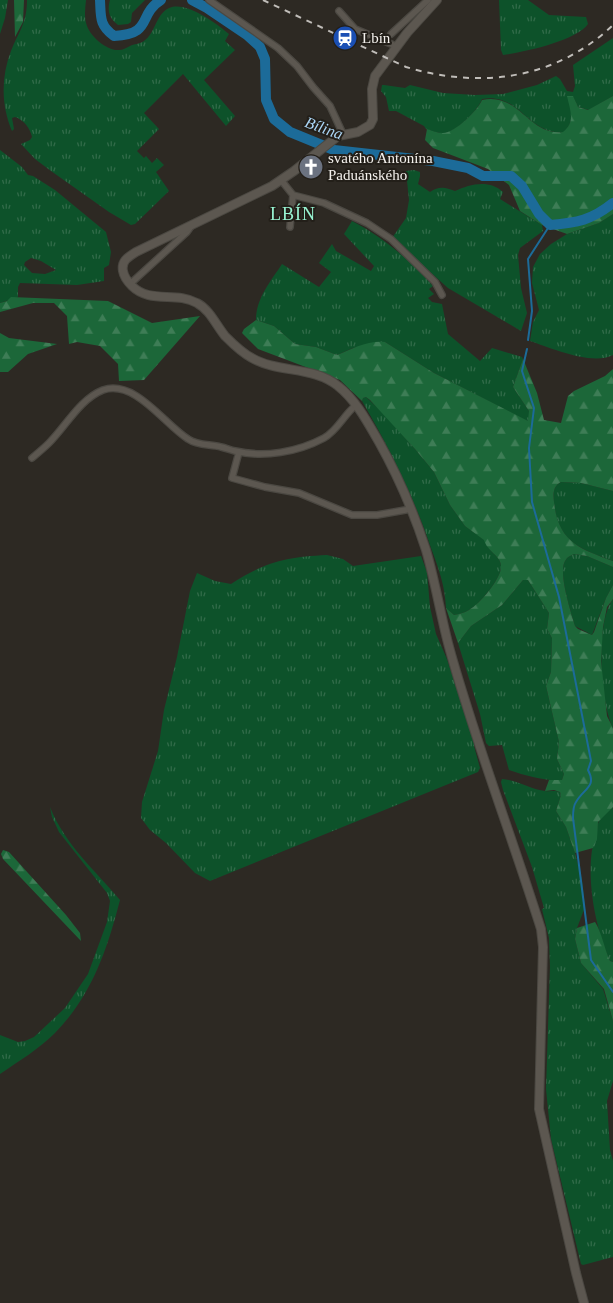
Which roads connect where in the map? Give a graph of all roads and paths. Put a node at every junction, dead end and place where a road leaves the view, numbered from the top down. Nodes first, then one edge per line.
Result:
1 (209, 0) edge
2 (428, 0) edge
3 (437, 0) edge
4 (339, 11) dead end
5 (391, 34) dead end
6 (396, 46) junction
7 (343, 134) junction
8 (281, 180) junction
9 (293, 195) junction
10 (194, 223) junction
11 (290, 226) dead end
12 (130, 284) junction
13 (442, 295) dead end
14 (355, 406) junction
15 (240, 452) junction
16 (32, 458) dead end
17 (411, 509) junction
18 (584, 1303) edge

1 - 7 street
2 - 5 street
3 - 6 street
4 - 6 street
6 - 7 street
7 - 8 street
8 - 9 street
8 - 10 street
9 - 11 street
9 - 13 street
10 - 12 street
10 - 12 street
12 - 14 street
14 - 15 street
14 - 17 street
15 - 16 street
15 - 17 street
17 - 18 street

